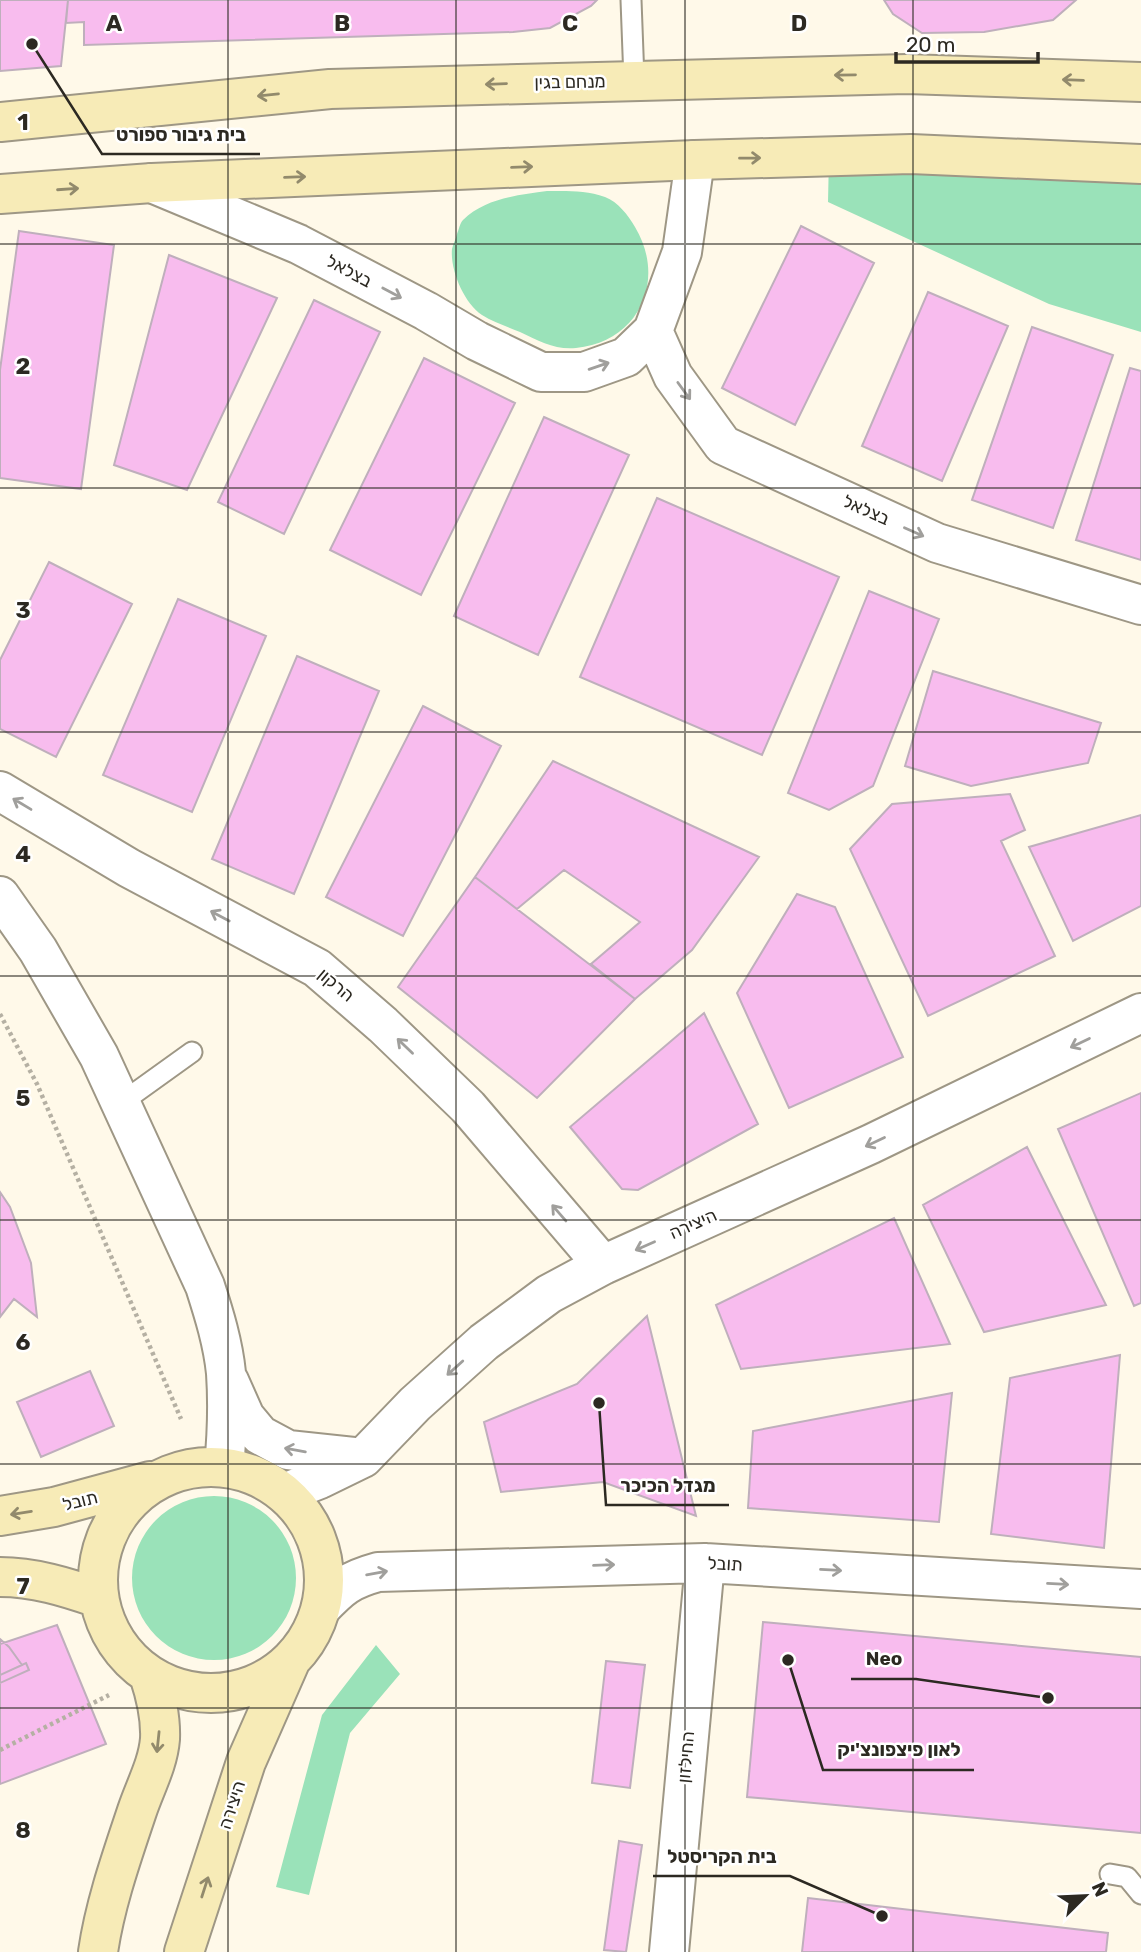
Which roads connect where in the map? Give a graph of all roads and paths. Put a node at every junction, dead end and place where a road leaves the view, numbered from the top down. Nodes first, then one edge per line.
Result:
1 (631, 0) edge
2 (634, 80) junction
3 (1141, 82) edge
4 (0, 122) edge
5 (695, 160) junction
6 (1141, 164) edge
7 (152, 183) junction
8 (0, 194) edge
9 (653, 331) junction
10 (1141, 605) edge
11 (0, 791) edge
12 (0, 896) edge
13 (1141, 1013) edge
14 (192, 1052) dead end
15 (121, 1103) junction
16 (603, 1265) junction
17 (226, 1373) junction
18 (363, 1458) junction
19 (224, 1467) junction
20 (158, 1479) junction
21 (284, 1493) junction
22 (0, 1516) edge
23 (705, 1563) junction
24 (0, 1577) edge
25 (1141, 1588) edge
26 (98, 1598) junction
27 (321, 1608) junction
28 (290, 1662) junction
29 (149, 1675) junction
30 (0, 1750) edge
31 (1110, 1874) dead end
32 (1141, 1894) edge
33 (98, 1952) edge
34 (184, 1952) edge
35 (669, 1952) edge

1 - 2 lane
3 -> 2 street, מנחם בגין
2 -> 4 street, מנחם בגין
5 -> 6 street
7 -> 5 street
5 - 9 street, בצלאל
8 -> 7 street
7 -> 9 street, בצלאל
9 -> 10 street, בצלאל
16 -> 11 street, הרקון
12 - 15 street
13 -> 16 street, היצירה
14 - 15 lane
15 - 17 street
16 -> 18 street, היצירה
18 -> 17 street
17 - 19 street
18 - 21 street, היצירה
19 - 20 street
19 - 21 street
20 -> 22 street, תובל
20 - 26 street
21 - 27 street
23 -> 25 street, תובל
27 -> 23 street, תובל
23 - 35 street, החילזון
24 - 26 street
26 - 29 street
27 - 28 street
28 - 29 street
34 -> 28 street, היצירה
29 - 30 path
29 -> 33 street
31 - 32 lane

